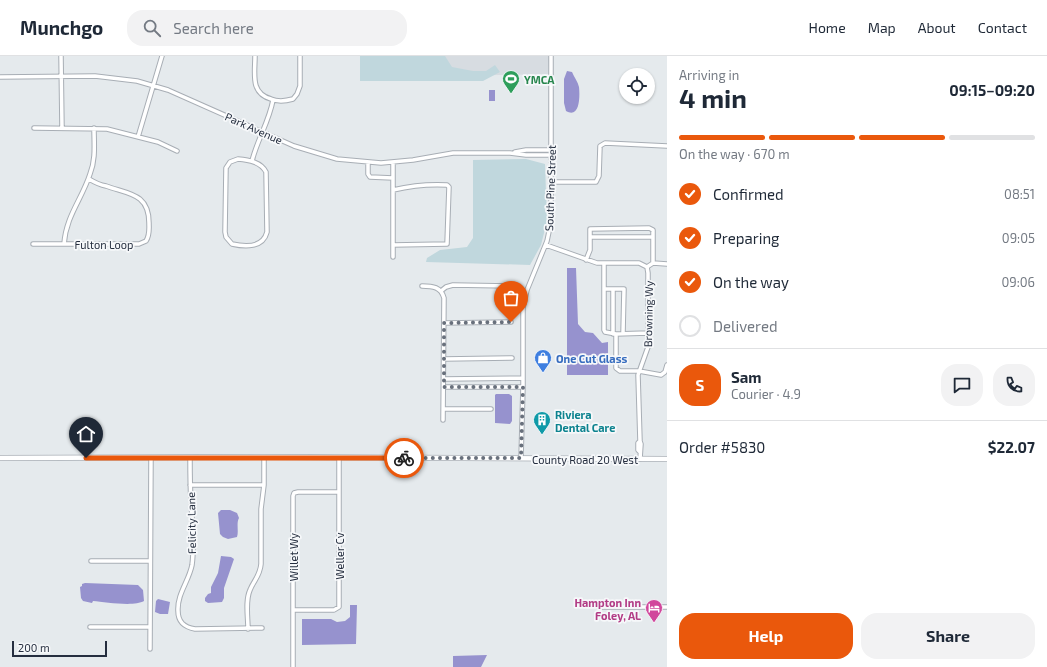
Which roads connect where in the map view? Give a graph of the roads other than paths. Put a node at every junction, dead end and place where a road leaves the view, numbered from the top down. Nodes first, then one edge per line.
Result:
1 (62, 56) edge
2 (162, 56) edge
3 (255, 56) edge
4 (300, 56) edge
5 (552, 56) edge
6 (0, 76) edge
7 (62, 76) junction
8 (153, 85) junction
9 (273, 100) junction
10 (34, 128) dead end
11 (62, 128) junction
12 (94, 128) junction
13 (263, 132) junction
14 (138, 137) junction
15 (667, 146) edge
16 (177, 151) dead end
17 (551, 152) junction
18 (252, 161) junction
19 (368, 162) junction
20 (393, 162) junction
21 (393, 178) junction
22 (88, 180) junction
23 (551, 182) junction
24 (393, 190) junction
25 (590, 237) junction
26 (653, 237) junction
27 (33, 244) dead end
28 (64, 244) junction
29 (393, 245) junction
30 (546, 245) junction
31 (393, 257) dead end
32 (586, 260) junction
33 (604, 263) junction
34 (653, 263) junction
35 (667, 264) edge
36 (647, 267) junction
37 (422, 286) dead end
38 (511, 286) dead end
39 (604, 289) junction
40 (613, 289) junction
41 (441, 291) junction
42 (511, 322) dead end
43 (444, 323) junction
44 (623, 333) junction
45 (648, 333) junction
46 (615, 334) junction
47 (444, 358) junction
48 (512, 358) dead end
49 (667, 365) edge
50 (639, 371) junction
51 (523, 378) junction
52 (444, 379) junction
53 (483, 379) junction
54 (444, 387) junction
55 (483, 387) junction
56 (523, 387) junction
57 (444, 409) junction
58 (491, 409) dead end
59 (443, 420) dead end
60 (264, 457) junction
61 (0, 458) edge
62 (151, 458) junction
63 (190, 458) junction
64 (339, 458) junction
65 (521, 458) junction
66 (667, 458) edge
67 (640, 459) junction
68 (190, 485) junction
69 (264, 485) junction
70 (339, 492) junction
71 (91, 561) dead end
72 (150, 561) junction
73 (599, 607) dead end
74 (667, 607) edge
75 (293, 610) junction
76 (90, 627) dead end
77 (150, 627) junction
78 (262, 628) dead end
79 (248, 629) junction
80 (150, 649) dead end
81 (293, 667) edge

1 - 7 street
2 - 8 street
3 - 9 street
4 - 9 street
5 - 17 street, South Pine Street
6 - 7 street, Park Avenue
7 - 8 street, Park Avenue
7 - 11 street
8 - 13 street, Park Avenue
8 - 14 street
9 - 13 street
10 - 11 street
11 - 12 street
12 - 14 street
12 - 22 street
13 - 18 street
13 - 19 street, Park Avenue
14 - 16 street
15 - 23 street
17 - 20 street, Park Avenue
17 - 23 street, South Pine Street
18 - 18 street
19 - 20 street, Park Avenue
19 - 21 street
20 - 21 street
21 - 24 street
22 - 28 street
22 - 28 street, Fulton Loop
23 - 30 street, South Pine Street
24 - 29 street
24 - 29 street
25 - 26 street
25 - 26 street
25 - 32 street
26 - 34 street
27 - 28 street, Fulton Loop
29 - 31 street
30 - 32 street, Browning Wy
30 - 51 street, South Pine Street
32 - 33 street, Browning Wy
33 - 36 street, Browning Wy
33 - 39 street
34 - 35 street
34 - 36 street
36 - 45 street, Browning Wy
37 - 41 street
38 - 41 street
39 - 40 street
39 - 46 street
40 - 44 street
40 - 46 street
41 - 43 street
42 - 43 street
43 - 47 street
44 - 45 street
44 - 46 street
45 - 50 street, Browning Wy
46 - 50 street
47 - 48 street
47 - 52 street
49 - 50 street
50 - 67 street, Browning Wy
51 - 53 street
51 - 56 street, South Pine Street
52 - 53 street
52 - 54 street
53 - 55 street
54 - 55 street
54 - 57 street
55 - 56 street
56 - 65 street, South Pine Street
57 - 58 street
57 - 59 street
60 - 63 street, County Road 20 West
60 - 64 street, County Road 20 West
60 - 69 street
61 - 62 street, County Road 20 West
62 - 63 street, County Road 20 West
62 - 72 street
63 - 68 street, Felicity Lane
64 - 65 street, County Road 20 West
64 - 70 street, Weller Cv
65 - 67 street, County Road 20 West
66 - 67 street, County Road 20 West
68 - 69 street
68 - 79 street, Felicity Lane
69 - 79 street
70 - 75 street, Willet Wy
70 - 75 street, Weller Cv
71 - 72 street
72 - 77 street
73 - 74 street
75 - 81 street, Willet Wy
76 - 77 street
77 - 80 street
78 - 79 street, Felicity Lane

